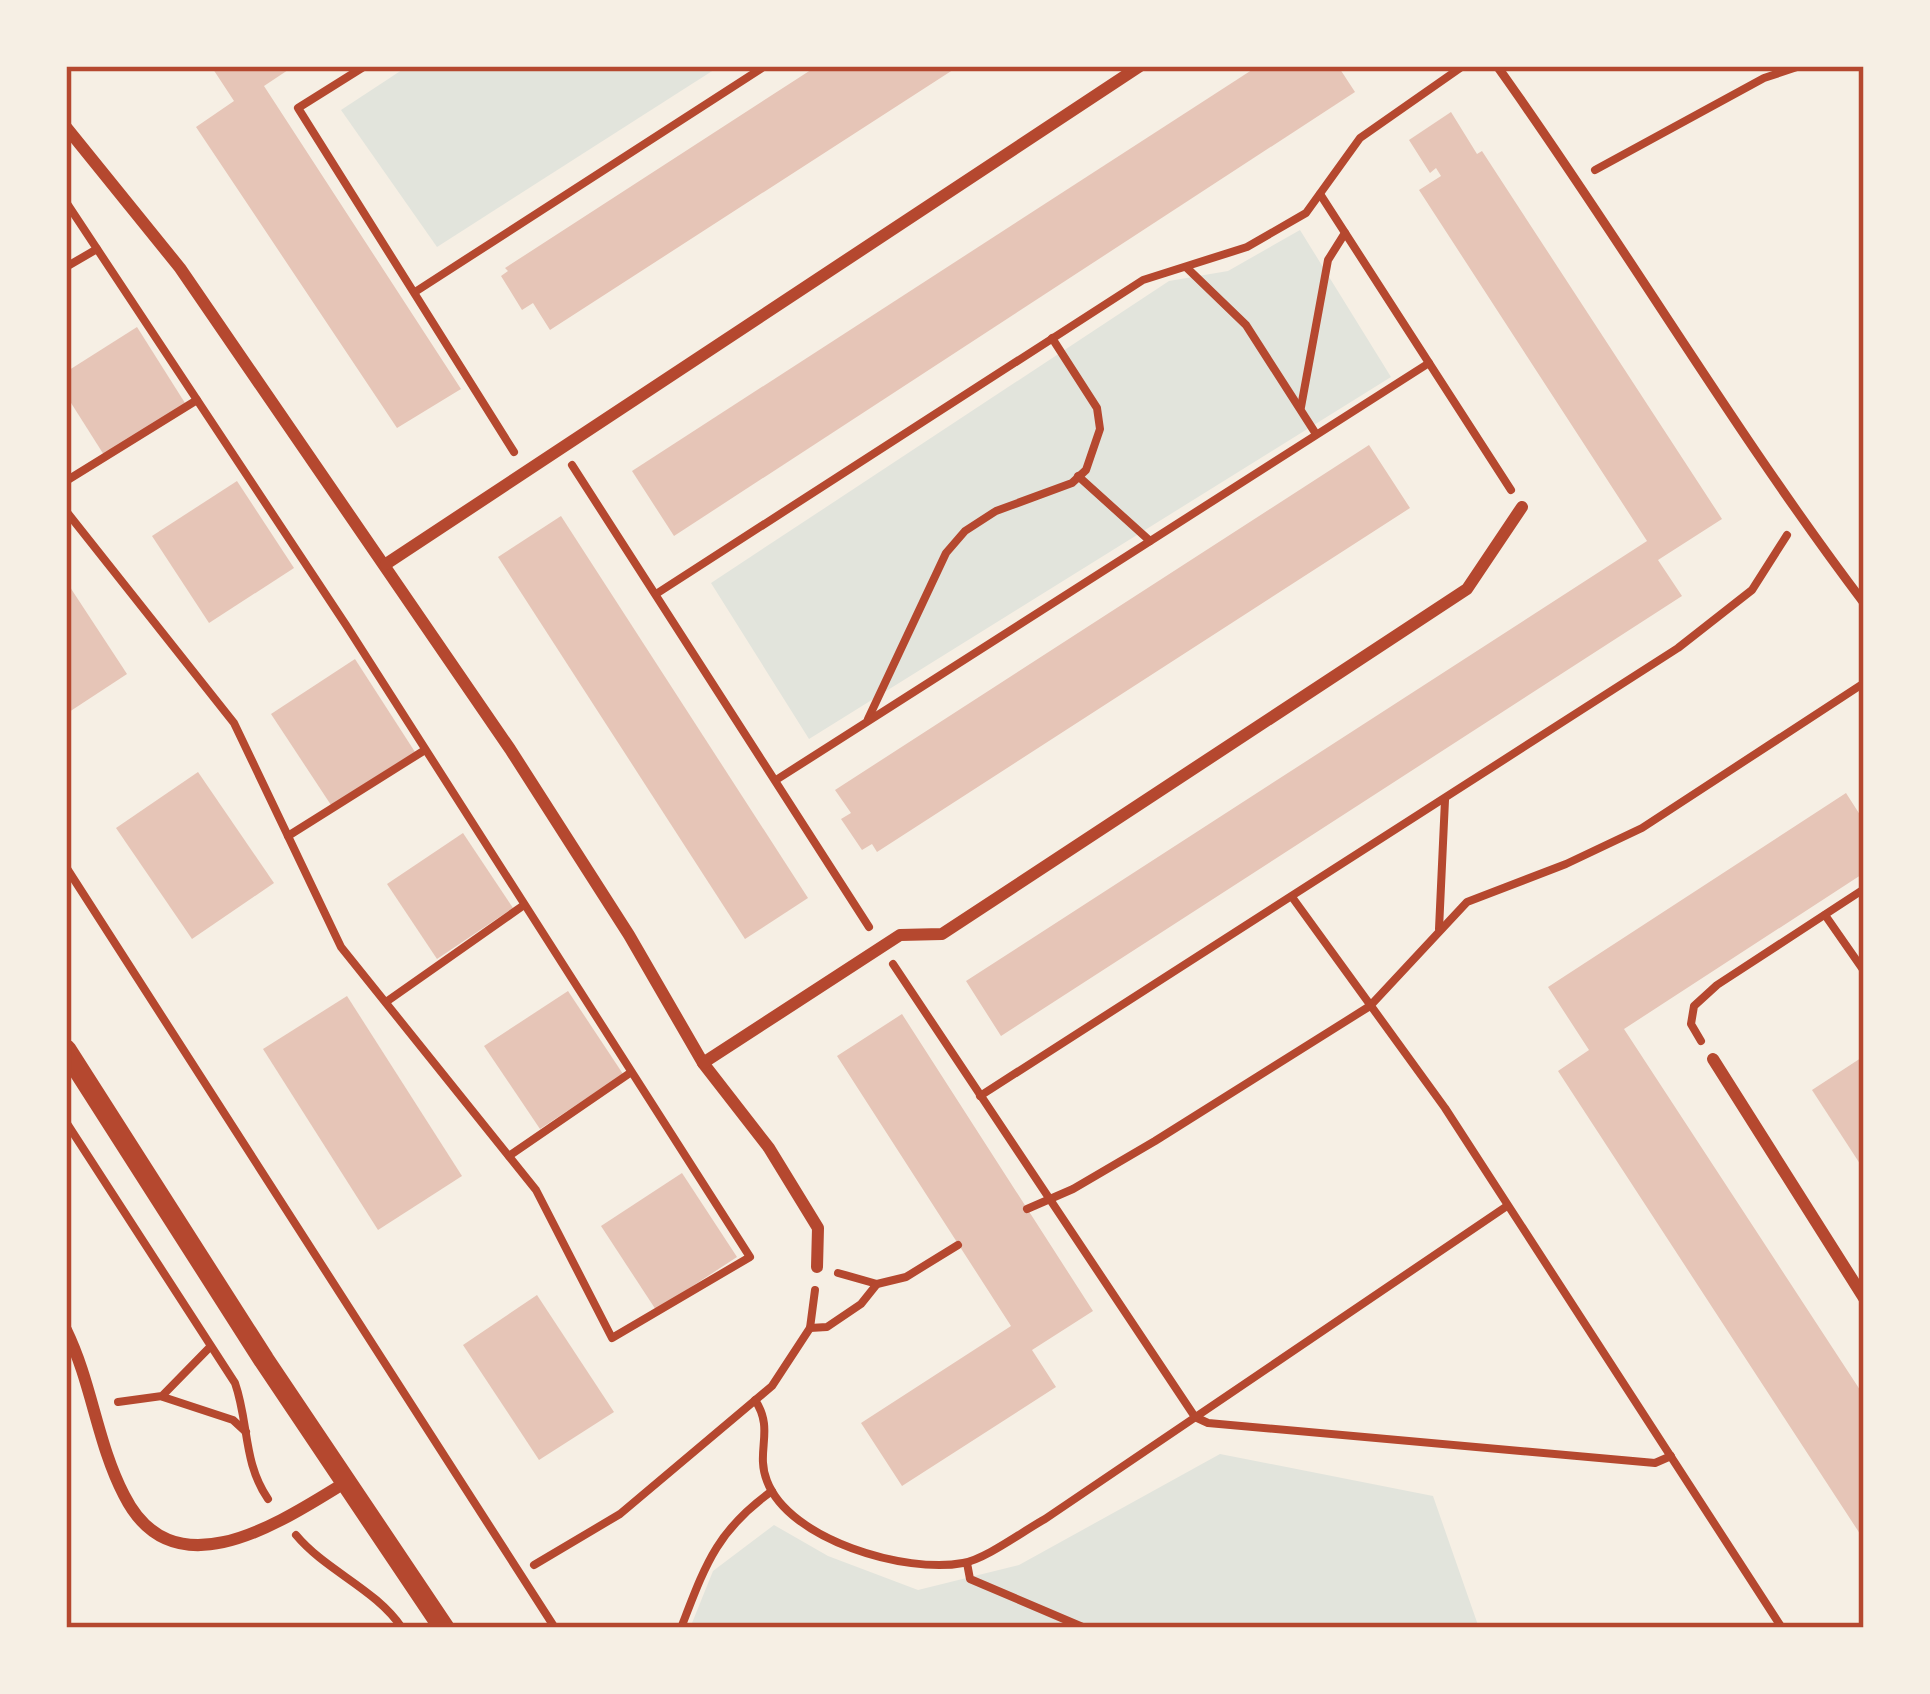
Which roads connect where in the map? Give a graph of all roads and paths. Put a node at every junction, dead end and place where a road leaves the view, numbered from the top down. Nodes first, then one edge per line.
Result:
1 (365, 66) edge
2 (765, 66) edge
3 (1140, 66) edge
4 (1463, 66) edge
5 (1497, 66) edge
6 (1800, 66) edge
7 (66, 127) edge
8 (1578, 180) junction
9 (1320, 194) junction
10 (66, 202) edge
11 (1345, 233) junction
12 (98, 249) junction
13 (66, 267) edge
14 (1186, 267) junction
15 (415, 292) junction
16 (1052, 338) junction
17 (1429, 363) junction
18 (197, 400) junction
19 (1300, 409) junction
20 (1316, 434) junction
21 (526, 471) junction
22 (1078, 476) junction
23 (66, 481) edge
24 (1522, 508) joint
25 (66, 511) edge
26 (1798, 517) junction
27 (1150, 541) junction
28 (386, 563) junction
29 (656, 594) dead end
30 (1864, 603) edge
31 (1864, 683) edge
32 (868, 719) junction
33 (425, 750) junction
34 (776, 781) dead end
35 (1445, 799) junction
36 (288, 836) junction
37 (66, 867) edge
38 (1864, 889) edge
39 (1292, 897) junction
40 (524, 905) junction
41 (1825, 915) junction
42 (1438, 930) junction
43 (1864, 971) edge
44 (386, 1002) junction
45 (1370, 1006) junction
46 (66, 1050) edge
47 (1712, 1059) joint
48 (703, 1063) junction
49 (630, 1073) junction
50 (980, 1096) dead end
51 (66, 1122) edge
52 (509, 1156) junction
53 (1507, 1206) junction
54 (1027, 1209) dead end
55 (958, 1245) dead end
56 (817, 1267) junction
57 (878, 1284) junction
58 (1864, 1298) edge
59 (810, 1328) junction
60 (66, 1330) edge
61 (209, 1348) junction
62 (162, 1396) junction
63 (755, 1400) junction
64 (95, 1404) junction
65 (1196, 1417) junction
66 (246, 1432) junction
67 (1670, 1456) junction
68 (346, 1482) junction
69 (772, 1491) junction
70 (284, 1521) junction
71 (967, 1563) junction
72 (534, 1565) dead end
73 (401, 1628) edge
74 (444, 1628) edge
75 (555, 1628) edge
76 (681, 1628) edge
77 (1085, 1628) edge
78 (1782, 1628) edge

1 - 15 path
2 - 15 path
3 - 21 street
4 - 9 path
5 - 8 lane
6 - 8 path
7 - 28 street
8 - 26 lane
9 - 11 path
9 - 14 path
10 - 12 path
11 - 17 path
11 - 19 path
12 - 13 path
12 - 18 path
14 - 16 path
14 - 19 path
15 - 21 path
16 - 22 path
16 - 29 path
17 - 20 path
17 - 24 path
18 - 23 path
18 - 33 path
19 - 20 path
20 - 27 path
21 - 28 street
22 - 27 path
22 - 32 path
24 - 48 street
25 - 36 path
26 - 30 lane
26 - 35 path
27 - 32 path
28 - 48 street
31 - 42 path
32 - 34 path
33 - 36 path
33 - 40 path
35 - 39 path
35 - 42 path
36 - 44 path
37 - 75 path
38 - 41 path
39 - 45 path
39 - 50 path
40 - 44 path
40 - 49 path
41 - 43 path
41 - 47 path
42 - 45 path
44 - 52 path
45 - 53 path
45 - 54 path
46 - 68 street
47 - 58 street
48 - 56 street
49 - 52 path
49 - 52 path
51 - 61 path
53 - 65 path
53 - 67 path
55 - 57 path
56 - 57 path
56 - 59 path
57 - 59 path
59 - 63 path
60 - 64 street
61 - 62 path
61 - 66 path
62 - 64 path
62 - 66 path
63 - 69 path
63 - 72 path
64 - 70 street
65 - 67 path
65 - 71 path
66 - 70 path
67 - 78 path
68 - 70 street
68 - 74 street
69 - 71 path
69 - 76 path
70 - 73 path
71 - 77 path

